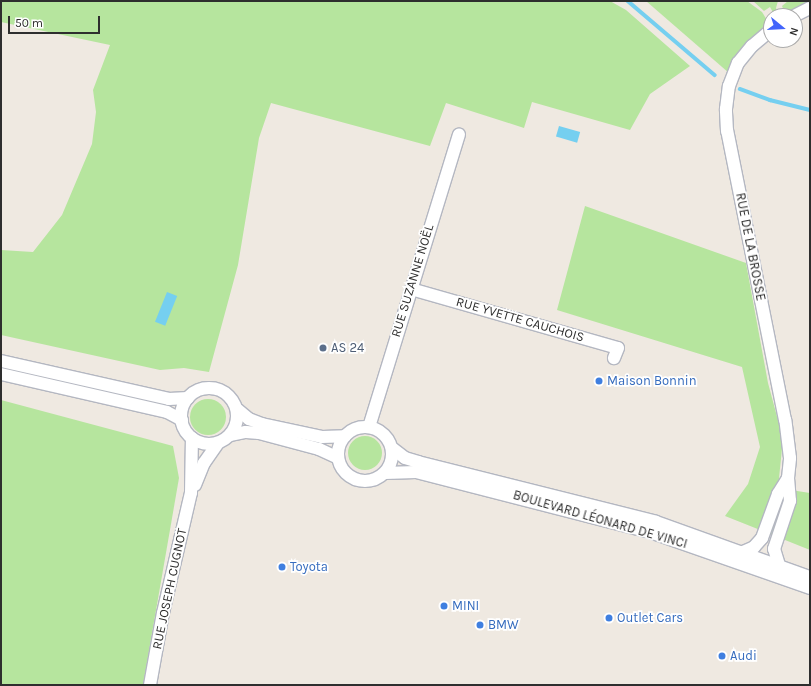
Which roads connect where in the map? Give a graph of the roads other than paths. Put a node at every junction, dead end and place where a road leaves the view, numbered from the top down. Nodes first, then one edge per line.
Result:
1 (763, 37) edge
2 (459, 135) dead end
3 (411, 289) junction
4 (614, 358) dead end
5 (1, 360) edge
6 (1, 374) edge
7 (188, 398) junction
8 (237, 409) junction
9 (182, 420) junction
10 (370, 427) junction
11 (230, 435) junction
12 (345, 436) junction
13 (192, 438) junction
14 (218, 443) junction
15 (392, 448) junction
16 (338, 458) junction
17 (385, 473) junction
18 (788, 478) junction
19 (191, 493) junction
20 (743, 552) junction
21 (779, 565) junction
22 (810, 577) edge
23 (810, 588) edge
24 (150, 685) edge

1 - 18 street, RUE DE LA BROSSE
2 - 3 street, RUE SUZANNE NOËL
3 - 4 street, RUE YVETTE CAUCHOIS
3 - 10 street, RUE SUZANNE NOËL
5 - 7 street
6 - 9 street
7 - 8 street
7 - 9 street
8 - 11 street
8 - 12 street
9 - 13 street
10 - 12 street
10 - 15 street
11 - 14 street
11 - 16 street
12 - 16 street
13 - 14 street
13 - 19 street, RUE JOSEPH CUGNOT
14 - 19 street, RUE JOSEPH CUGNOT
15 - 17 street
15 - 20 street, BOULEVARD LÉONARD DE VINCI
16 - 17 street
17 - 23 street, BOULEVARD LÉONARD DE VINCI
18 - 20 street, RUE DE LA BROSSE
18 - 21 street, RUE DE LA BROSSE
19 - 24 street, RUE JOSEPH CUGNOT
20 - 21 street, BOULEVARD LÉONARD DE VINCI
21 - 22 street, BOULEVARD LÉONARD DE VINCI

